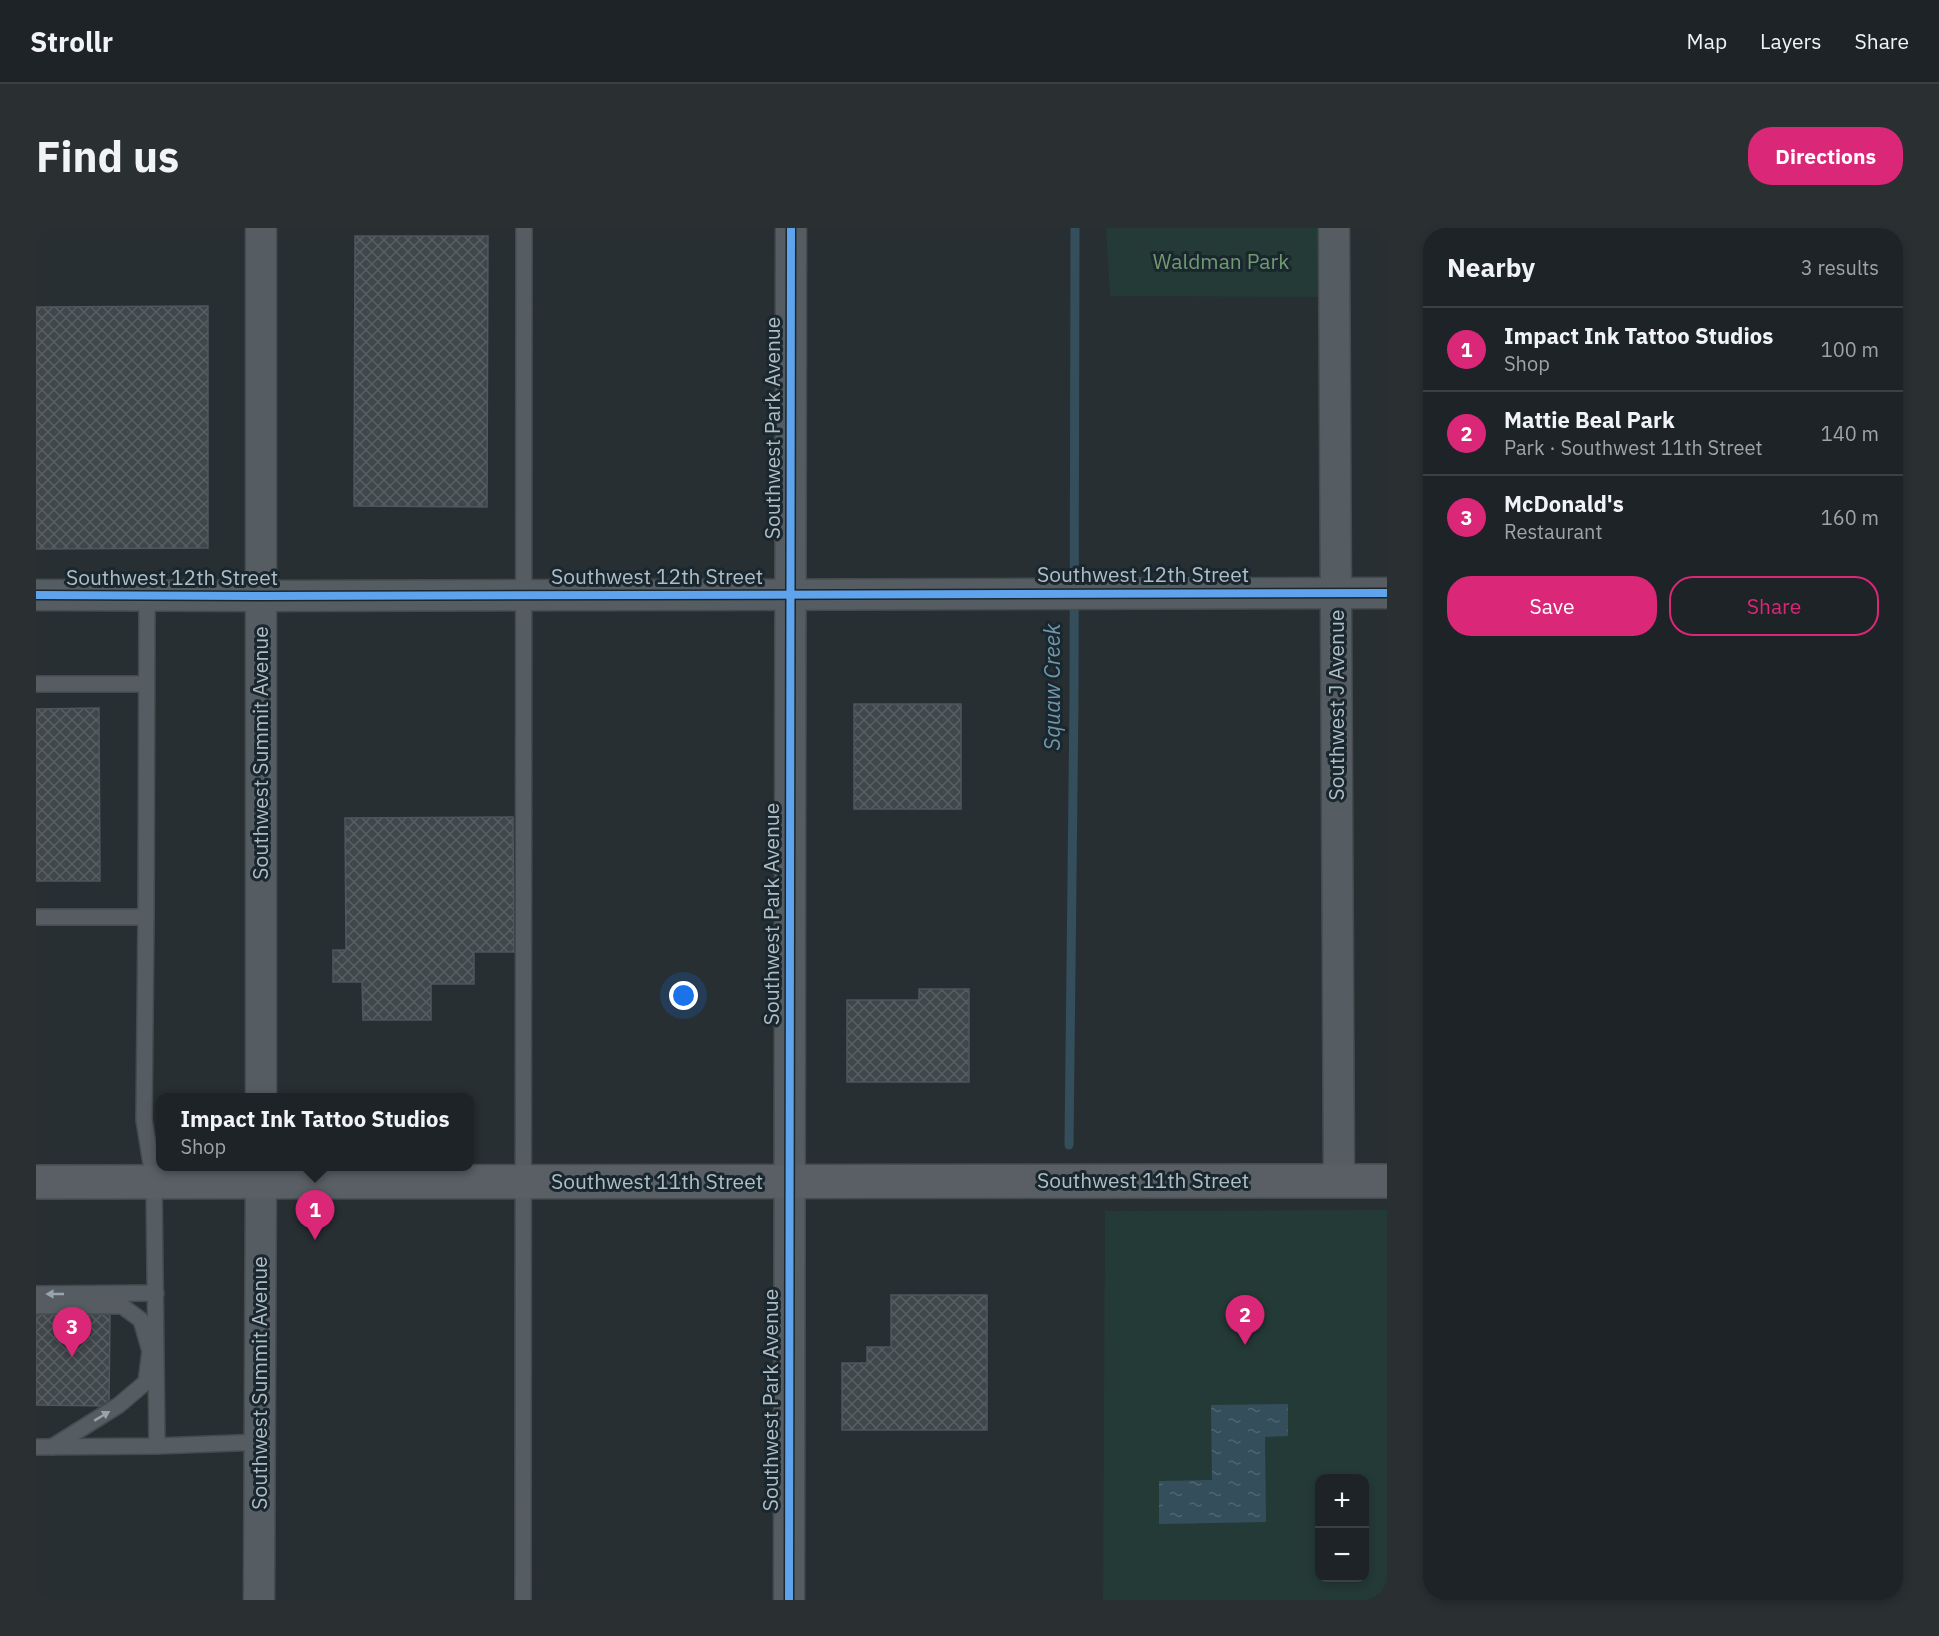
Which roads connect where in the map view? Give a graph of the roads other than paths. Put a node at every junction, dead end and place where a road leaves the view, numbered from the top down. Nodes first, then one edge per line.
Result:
1 (261, 228) edge
2 (524, 228) edge
3 (791, 228) edge
4 (1334, 228) edge
5 (1336, 593) junction
6 (1387, 593) edge
7 (36, 595) edge
8 (147, 595) junction
9 (525, 595) junction
10 (790, 595) junction
11 (261, 596) junction
12 (36, 684) edge
13 (146, 684) junction
14 (36, 917) edge
15 (146, 917) junction
16 (261, 1093) edge
17 (261, 1174) edge
18 (1339, 1181) junction
19 (1387, 1181) edge
20 (36, 1182) edge
21 (154, 1182) junction
22 (524, 1182) junction
23 (790, 1182) junction
24 (156, 1293) junction
25 (36, 1294) edge
26 (36, 1306) edge
27 (260, 1442) junction
28 (158, 1446) junction
29 (36, 1447) edge
30 (52, 1447) junction
31 (259, 1600) edge
32 (523, 1600) edge
33 (789, 1600) edge

1 - 11 street, Southwest Summit Avenue
2 - 9 lane
3 - 10 street, Southwest Park Avenue
4 - 5 street, Southwest J Avenue
5 - 6 street, Southwest 12th Street
5 - 10 street, Southwest 12th Street
5 - 18 street, Southwest J Avenue
7 - 8 street, Southwest 12th Street
8 - 11 street, Southwest 12th Street
8 - 13 lane
9 - 10 street, Southwest 12th Street
9 - 11 street, Southwest 12th Street
9 - 22 lane
10 - 23 street, Southwest Park Avenue
11 - 16 street, Southwest Summit Avenue
12 - 13 lane
13 - 15 lane
14 - 15 lane
15 - 21 lane
17 - 21 main road, Southwest 11th Street
17 - 22 main road, Southwest 11th Street
17 - 27 street, Southwest Summit Avenue
18 - 19 main road, Southwest 11th Street
18 - 23 main road, Southwest 11th Street
20 - 21 main road, Southwest 11th Street
21 - 24 lane
22 - 23 main road, Southwest 11th Street
22 - 32 lane
23 - 33 street, Southwest Park Avenue
24 -> 25 lane
24 - 28 lane
30 -> 26 lane
27 - 28 lane
27 - 31 street, Southwest Summit Avenue
28 - 30 lane
29 - 30 lane

